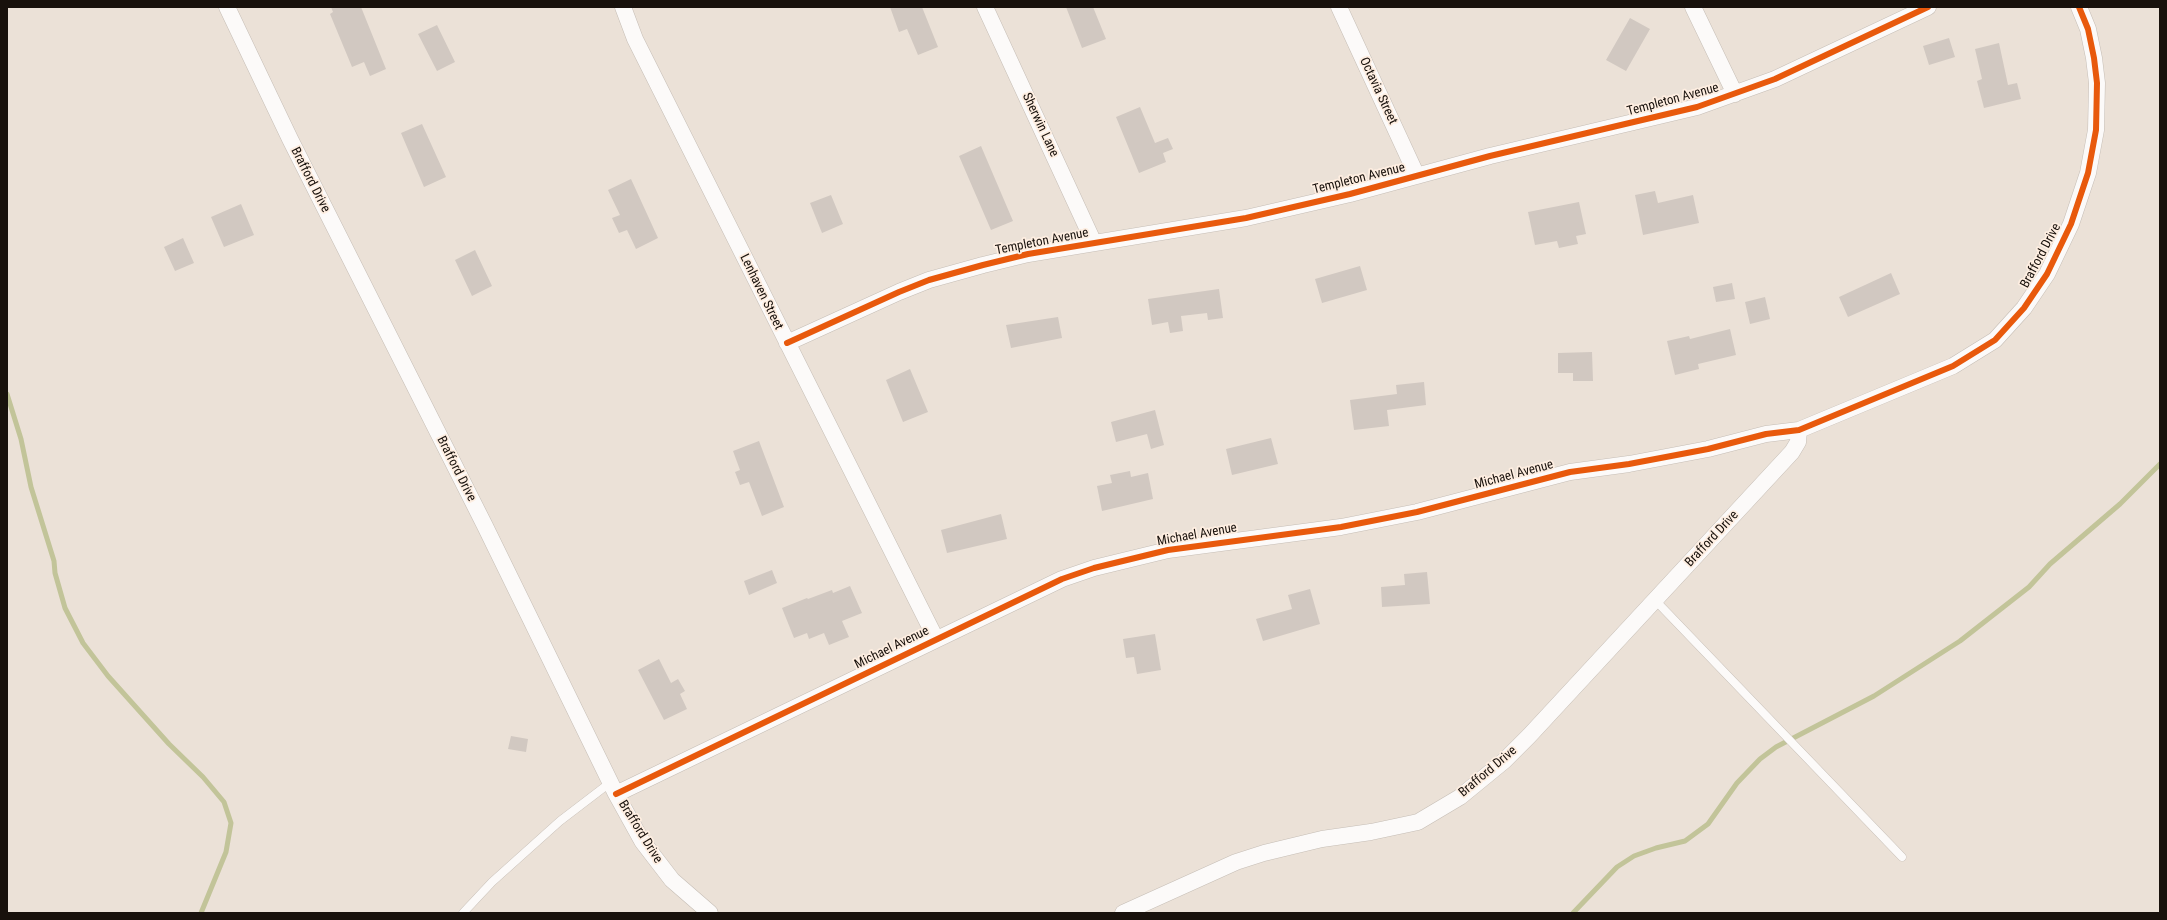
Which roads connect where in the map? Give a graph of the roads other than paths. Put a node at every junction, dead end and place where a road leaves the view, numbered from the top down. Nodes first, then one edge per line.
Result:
1 (227, 7) edge
2 (623, 7) edge
3 (985, 7) edge
4 (1339, 7) edge
5 (1693, 7) edge
6 (1928, 7) edge
7 (2079, 7) edge
8 (1736, 94) junction
9 (1417, 176) junction
10 (1094, 243) junction
11 (787, 343) junction
12 (1799, 430) junction
13 (1655, 600) junction
14 (936, 639) junction
15 (614, 788) junction
16 (1902, 857) dead end
17 (463, 913) edge
18 (710, 913) edge
19 (1123, 913) edge

1 - 15 street, Brafford Drive
2 - 11 street, Lenhaven Street
3 - 10 street, Sherwin Lane
4 - 9 street, Octavia Street
5 - 8 street
6 - 8 street, Templeton Avenue
7 - 12 street, Brafford Drive
8 - 9 street, Templeton Avenue
9 - 10 street, Templeton Avenue
10 - 11 street, Templeton Avenue
11 - 14 street, Lenhaven Street
12 - 13 street, Brafford Drive
12 - 14 street, Michael Avenue
13 - 16 lane
13 - 19 street, Brafford Drive
14 - 15 street, Michael Avenue
15 - 17 lane
15 - 18 street, Brafford Drive

